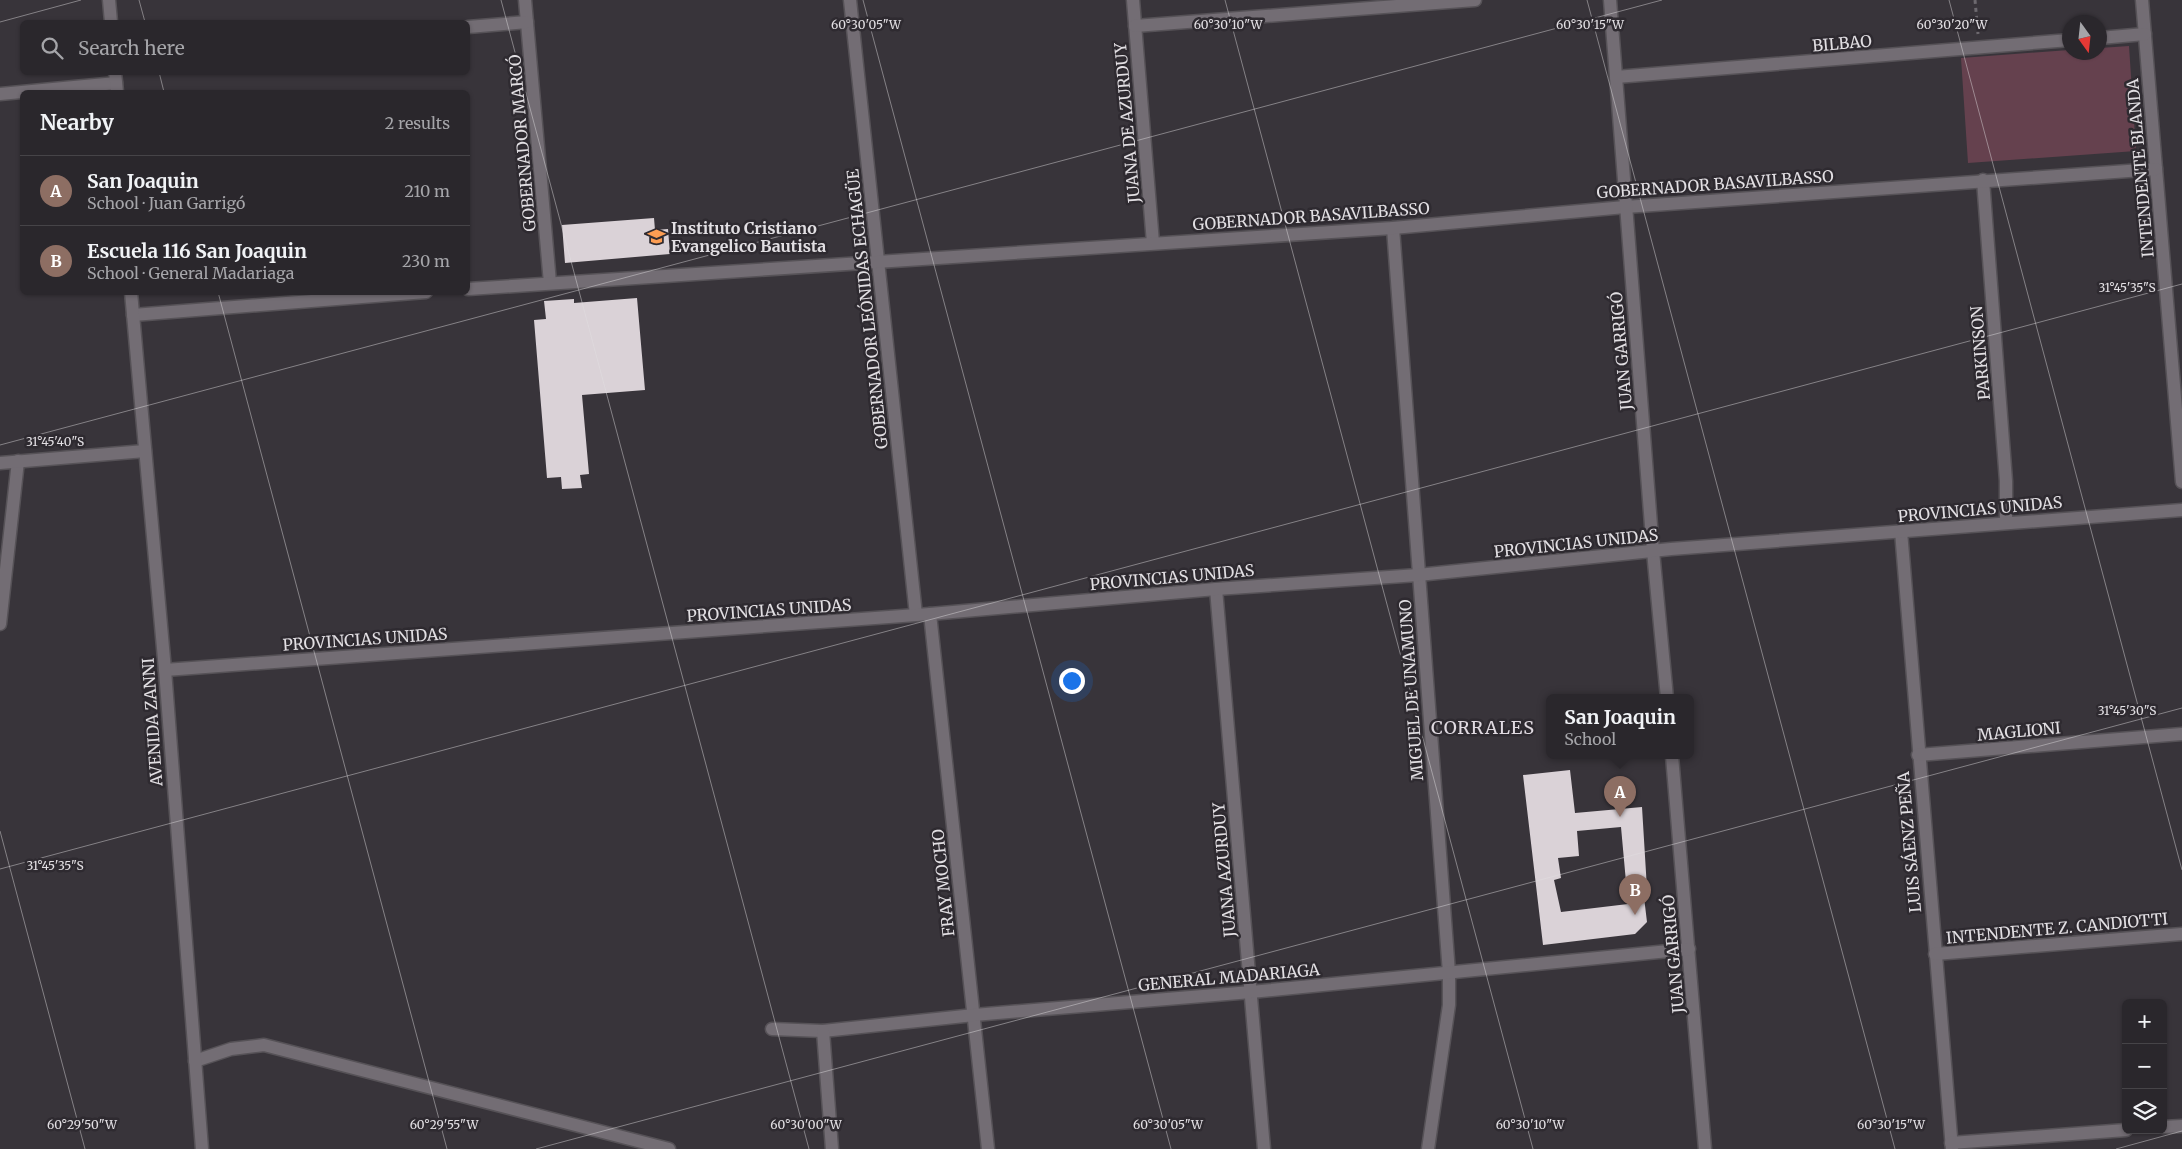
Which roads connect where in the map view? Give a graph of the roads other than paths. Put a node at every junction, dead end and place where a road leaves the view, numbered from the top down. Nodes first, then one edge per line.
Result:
1 (109, 0) edge
2 (525, 0) edge
3 (850, 0) edge
4 (1133, 0) edge
5 (1474, 0) edge
6 (1610, 0) edge
7 (2142, 0) edge
8 (111, 20) edge
9 (527, 22) junction
10 (1135, 26) junction
11 (470, 27) edge
12 (2145, 34) junction
13 (2107, 37) edge
14 (2062, 41) edge
15 (1616, 77) junction
16 (116, 83) edge
17 (42, 90) edge
18 (20, 92) edge
19 (0, 94) edge
20 (2156, 169) junction
21 (1983, 180) junction
22 (1625, 207) junction
23 (1393, 228) junction
24 (1153, 243) junction
25 (878, 262) junction
26 (550, 283) junction
27 (470, 289) edge
28 (131, 295) edge
29 (388, 295) edge
30 (133, 315) junction
31 (144, 451) junction
32 (18, 461) junction
33 (0, 463) edge
34 (2182, 482) edge
35 (2182, 510) edge
36 (2006, 522) junction
37 (1900, 532) junction
38 (1653, 551) junction
39 (1418, 574) junction
40 (1216, 589) junction
41 (930, 614) junction
42 (916, 615) junction
43 (0, 624) edge
44 (165, 670) junction
45 (1666, 694) edge
46 (2182, 734) edge
47 (1918, 755) junction
48 (1672, 759) edge
49 (2182, 934) edge
50 (1689, 949) junction
51 (1935, 954) junction
52 (1449, 973) junction
53 (1251, 992) junction
54 (974, 1015) junction
55 (772, 1028) dead end
56 (823, 1030) junction
57 (194, 1060) junction
58 (2182, 1126) edge
59 (2167, 1127) edge
60 (2122, 1130) edge
61 (1951, 1146) edge
62 (202, 1149) edge
63 (669, 1149) edge
64 (832, 1149) edge
65 (988, 1149) edge
66 (1264, 1149) edge
67 (1428, 1149) edge
68 (1705, 1149) edge

1 - 8 street
2 - 9 street, GOBERNADOR MARCÓ
3 - 25 street, GOBERNADOR LEÓNIDAS ECHAGÜE
4 - 10 street, JUANA DE AZURDUY
5 - 10 street
6 - 15 street, JUAN GARRIGÓ
7 - 12 street, INTENDENTE BLANDA
9 - 11 street
9 - 26 street, GOBERNADOR MARCÓ
10 - 24 street, JUANA DE AZURDUY
12 - 13 street
12 - 20 street, INTENDENTE BLANDA
14 - 15 street, BILBAO
15 - 22 street, JUAN GARRIGÓ
16 - 17 street
18 - 19 street
20 - 21 street, GOBERNADOR BASAVILBASSO
20 - 34 street, INTENDENTE BLANDA
21 - 22 street, GOBERNADOR BASAVILBASSO
21 - 36 street, PARKINSON
22 - 23 street, GOBERNADOR BASAVILBASSO
22 - 38 street, JUAN GARRIGÓ
23 - 24 street, GOBERNADOR BASAVILBASSO
23 - 39 street, MIGUEL DE UNAMUNO
24 - 25 street, GOBERNADOR BASAVILBASSO
25 - 26 street, GOBERNADOR BASAVILBASSO
25 - 42 street, GOBERNADOR LEÓNIDAS ECHAGÜE
26 - 27 street, GOBERNADOR BASAVILBASSO
28 - 30 street, AVENIDA ZANNI
29 - 30 street
30 - 31 street, AVENIDA ZANNI
31 - 32 street
31 - 44 street, AVENIDA ZANNI
32 - 33 street
32 - 43 street
35 - 36 street, PROVINCIAS UNIDAS
36 - 37 street, PROVINCIAS UNIDAS
37 - 38 street, PROVINCIAS UNIDAS
37 - 47 street, LUIS SÁENZ PEÑA
38 - 39 street, PROVINCIAS UNIDAS
38 - 45 street, JUAN GARRIGÓ
39 - 40 street, PROVINCIAS UNIDAS
39 - 52 street, MIGUEL DE UNAMUNO
40 - 41 street, PROVINCIAS UNIDAS
40 - 53 street, JUANA AZURDUY
41 - 42 street, PROVINCIAS UNIDAS
41 - 54 street, FRAY MOCHO
42 - 44 street, PROVINCIAS UNIDAS
44 - 57 street, AVENIDA ZANNI
46 - 47 street, MAGLIONI
47 - 51 street, LUIS SÁENZ PEÑA
48 - 50 street, JUAN GARRIGÓ
49 - 51 street, INTENDENTE Z. CANDIOTTI
50 - 52 street, GENERAL MADARIAGA
50 - 68 street, JUAN GARRIGÓ
51 - 61 street, LUIS SÁENZ PEÑA
52 - 53 street, GENERAL MADARIAGA
52 - 67 street, MIGUEL DE UNAMUNO
53 - 54 street, GENERAL MADARIAGA
53 - 66 street, JUANA AZURDUY
54 - 56 street, GENERAL MADARIAGA
54 - 65 street, FRAY MOCHO
55 - 56 street, GENERAL MADARIAGA
56 - 64 street
57 - 62 street, AVENIDA ZANNI
57 - 63 street
58 - 59 street
60 - 61 street

